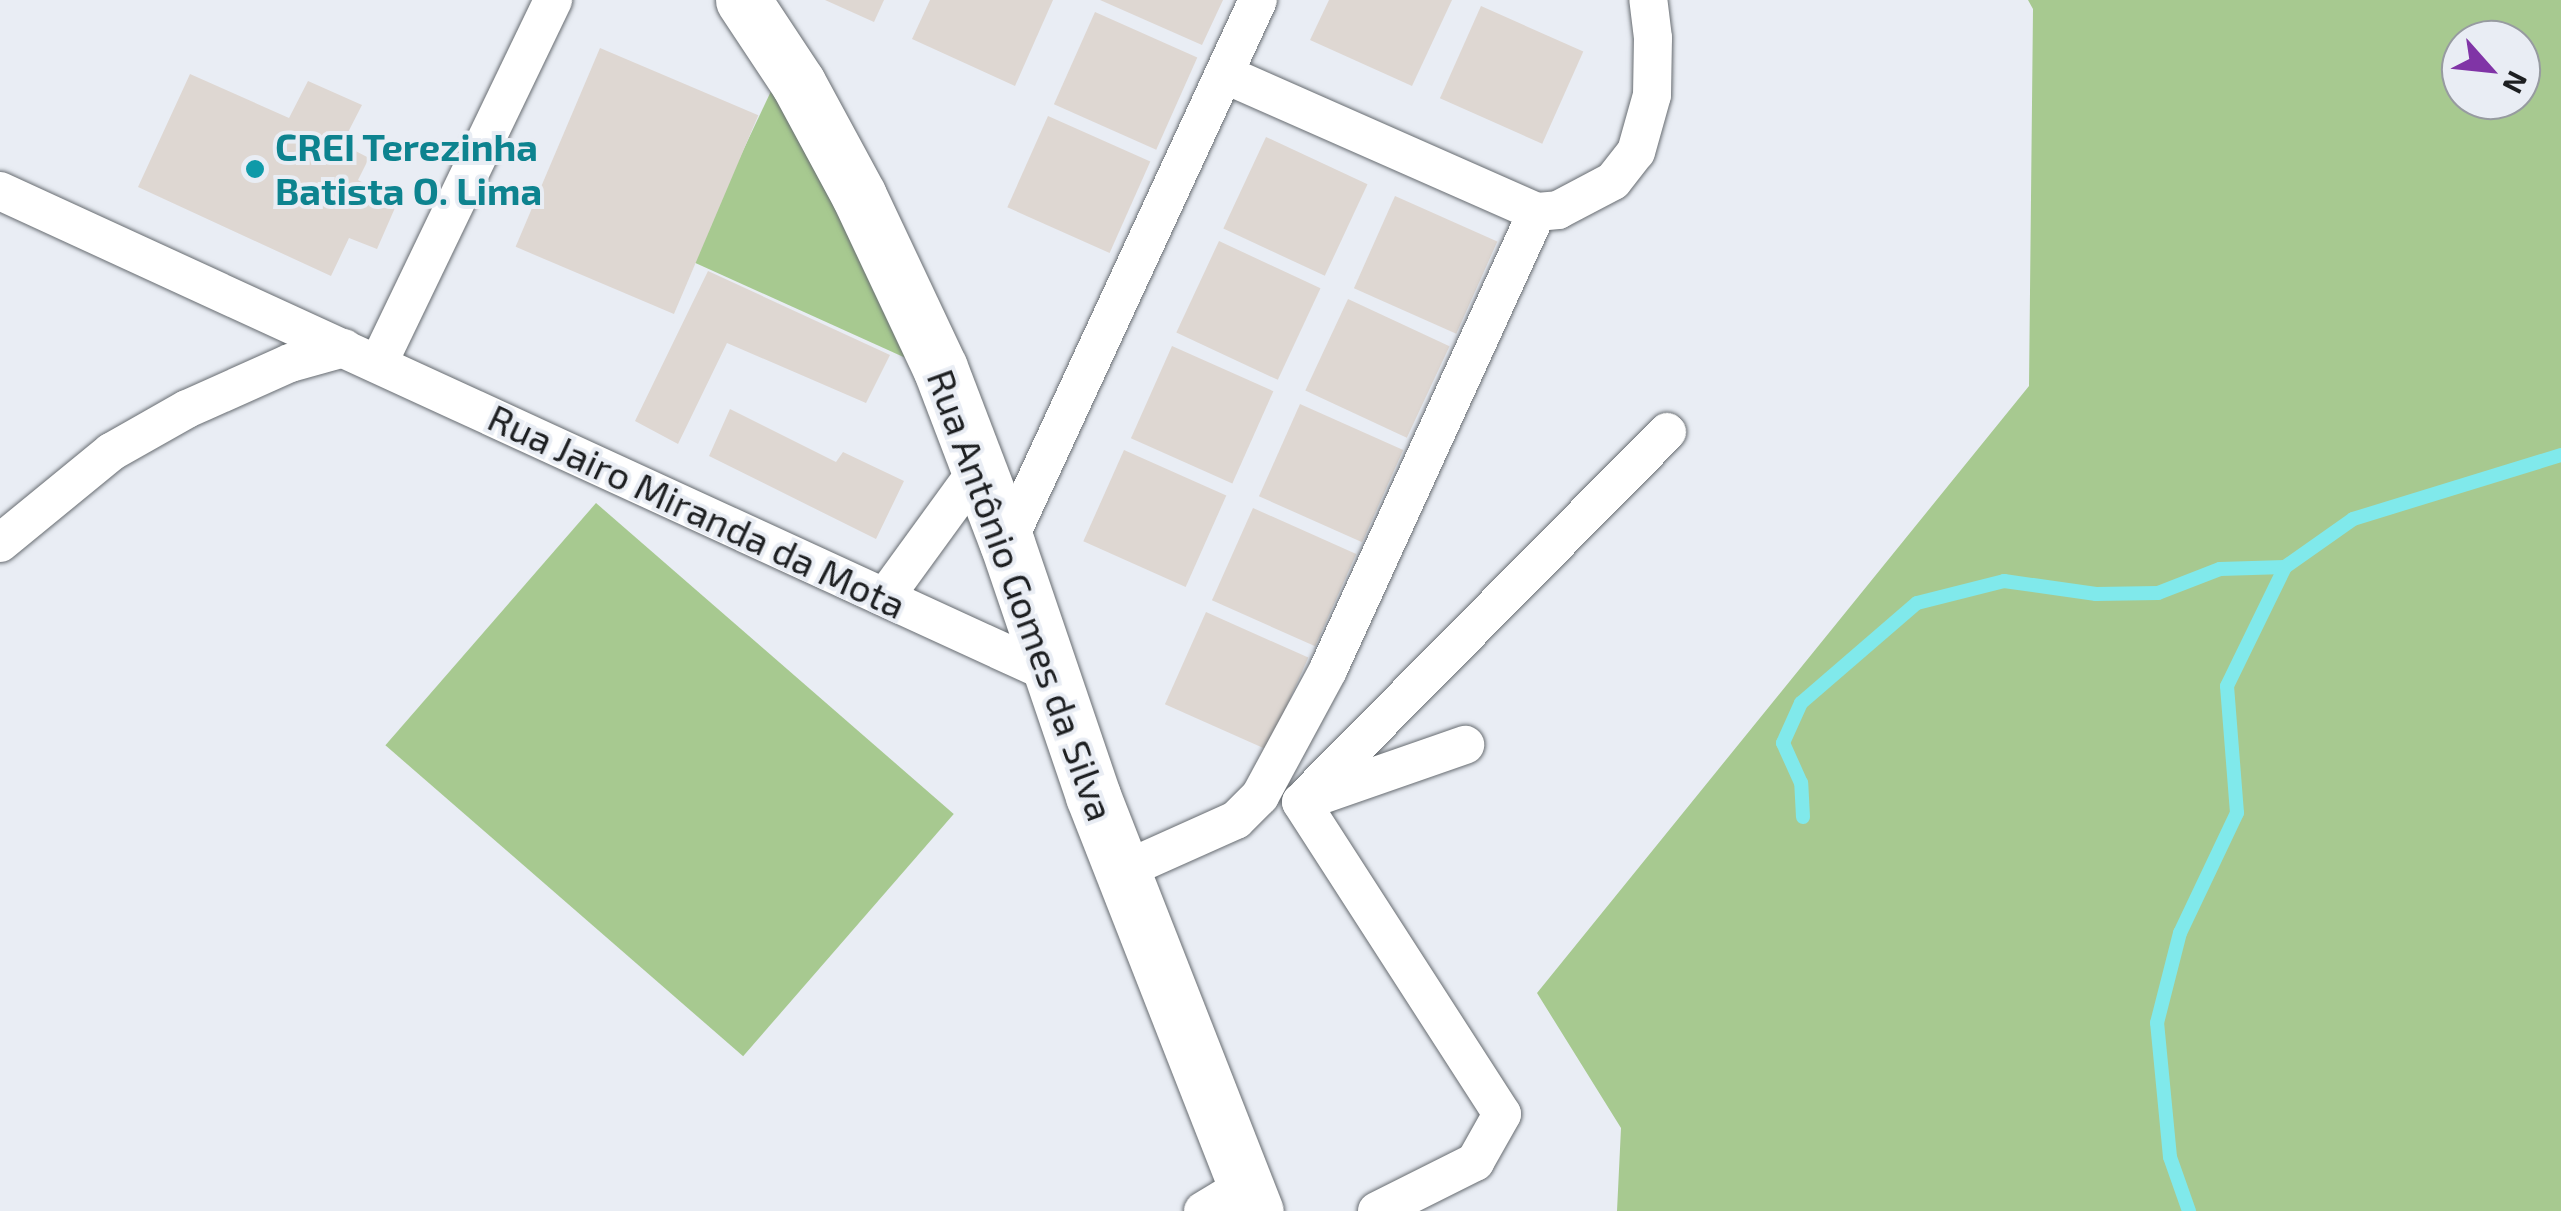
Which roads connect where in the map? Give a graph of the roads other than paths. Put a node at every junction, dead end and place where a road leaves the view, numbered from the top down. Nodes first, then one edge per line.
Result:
1 (553, 0) edge
2 (743, 0) edge
3 (1258, 0) edge
4 (1648, 0) edge
5 (1224, 74) junction
6 (0, 191) edge
7 (1536, 212) junction
8 (361, 356) junction
9 (1667, 432) dead end
10 (978, 469) junction
11 (0, 543) edge
12 (1006, 543) junction
13 (885, 597) junction
14 (1050, 674) junction
15 (1464, 745) dead end
16 (1260, 796) junction
17 (1301, 802) junction
18 (1122, 871) junction
19 (1235, 1202) edge
20 (1377, 1211) edge

1 - 8 street
2 - 10 street, Rua Antônio Gomes da Silva
3 - 5 street
4 - 7 street
5 - 7 street
5 - 12 street
6 - 8 street, Rua Jairo Miranda da Mota
7 - 16 street
8 - 11 street
8 - 13 street, Rua Jairo Miranda da Mota
9 - 17 street
10 - 12 street, Rua Antônio Gomes da Silva
10 - 13 street
12 - 14 street, Rua Antônio Gomes da Silva
13 - 14 street, Rua Jairo Miranda da Mota
14 - 18 street, Rua Antônio Gomes da Silva
15 - 17 street
16 - 17 street
16 - 18 street
17 - 20 street
18 - 19 street, Rua Antônio Gomes da Silva

